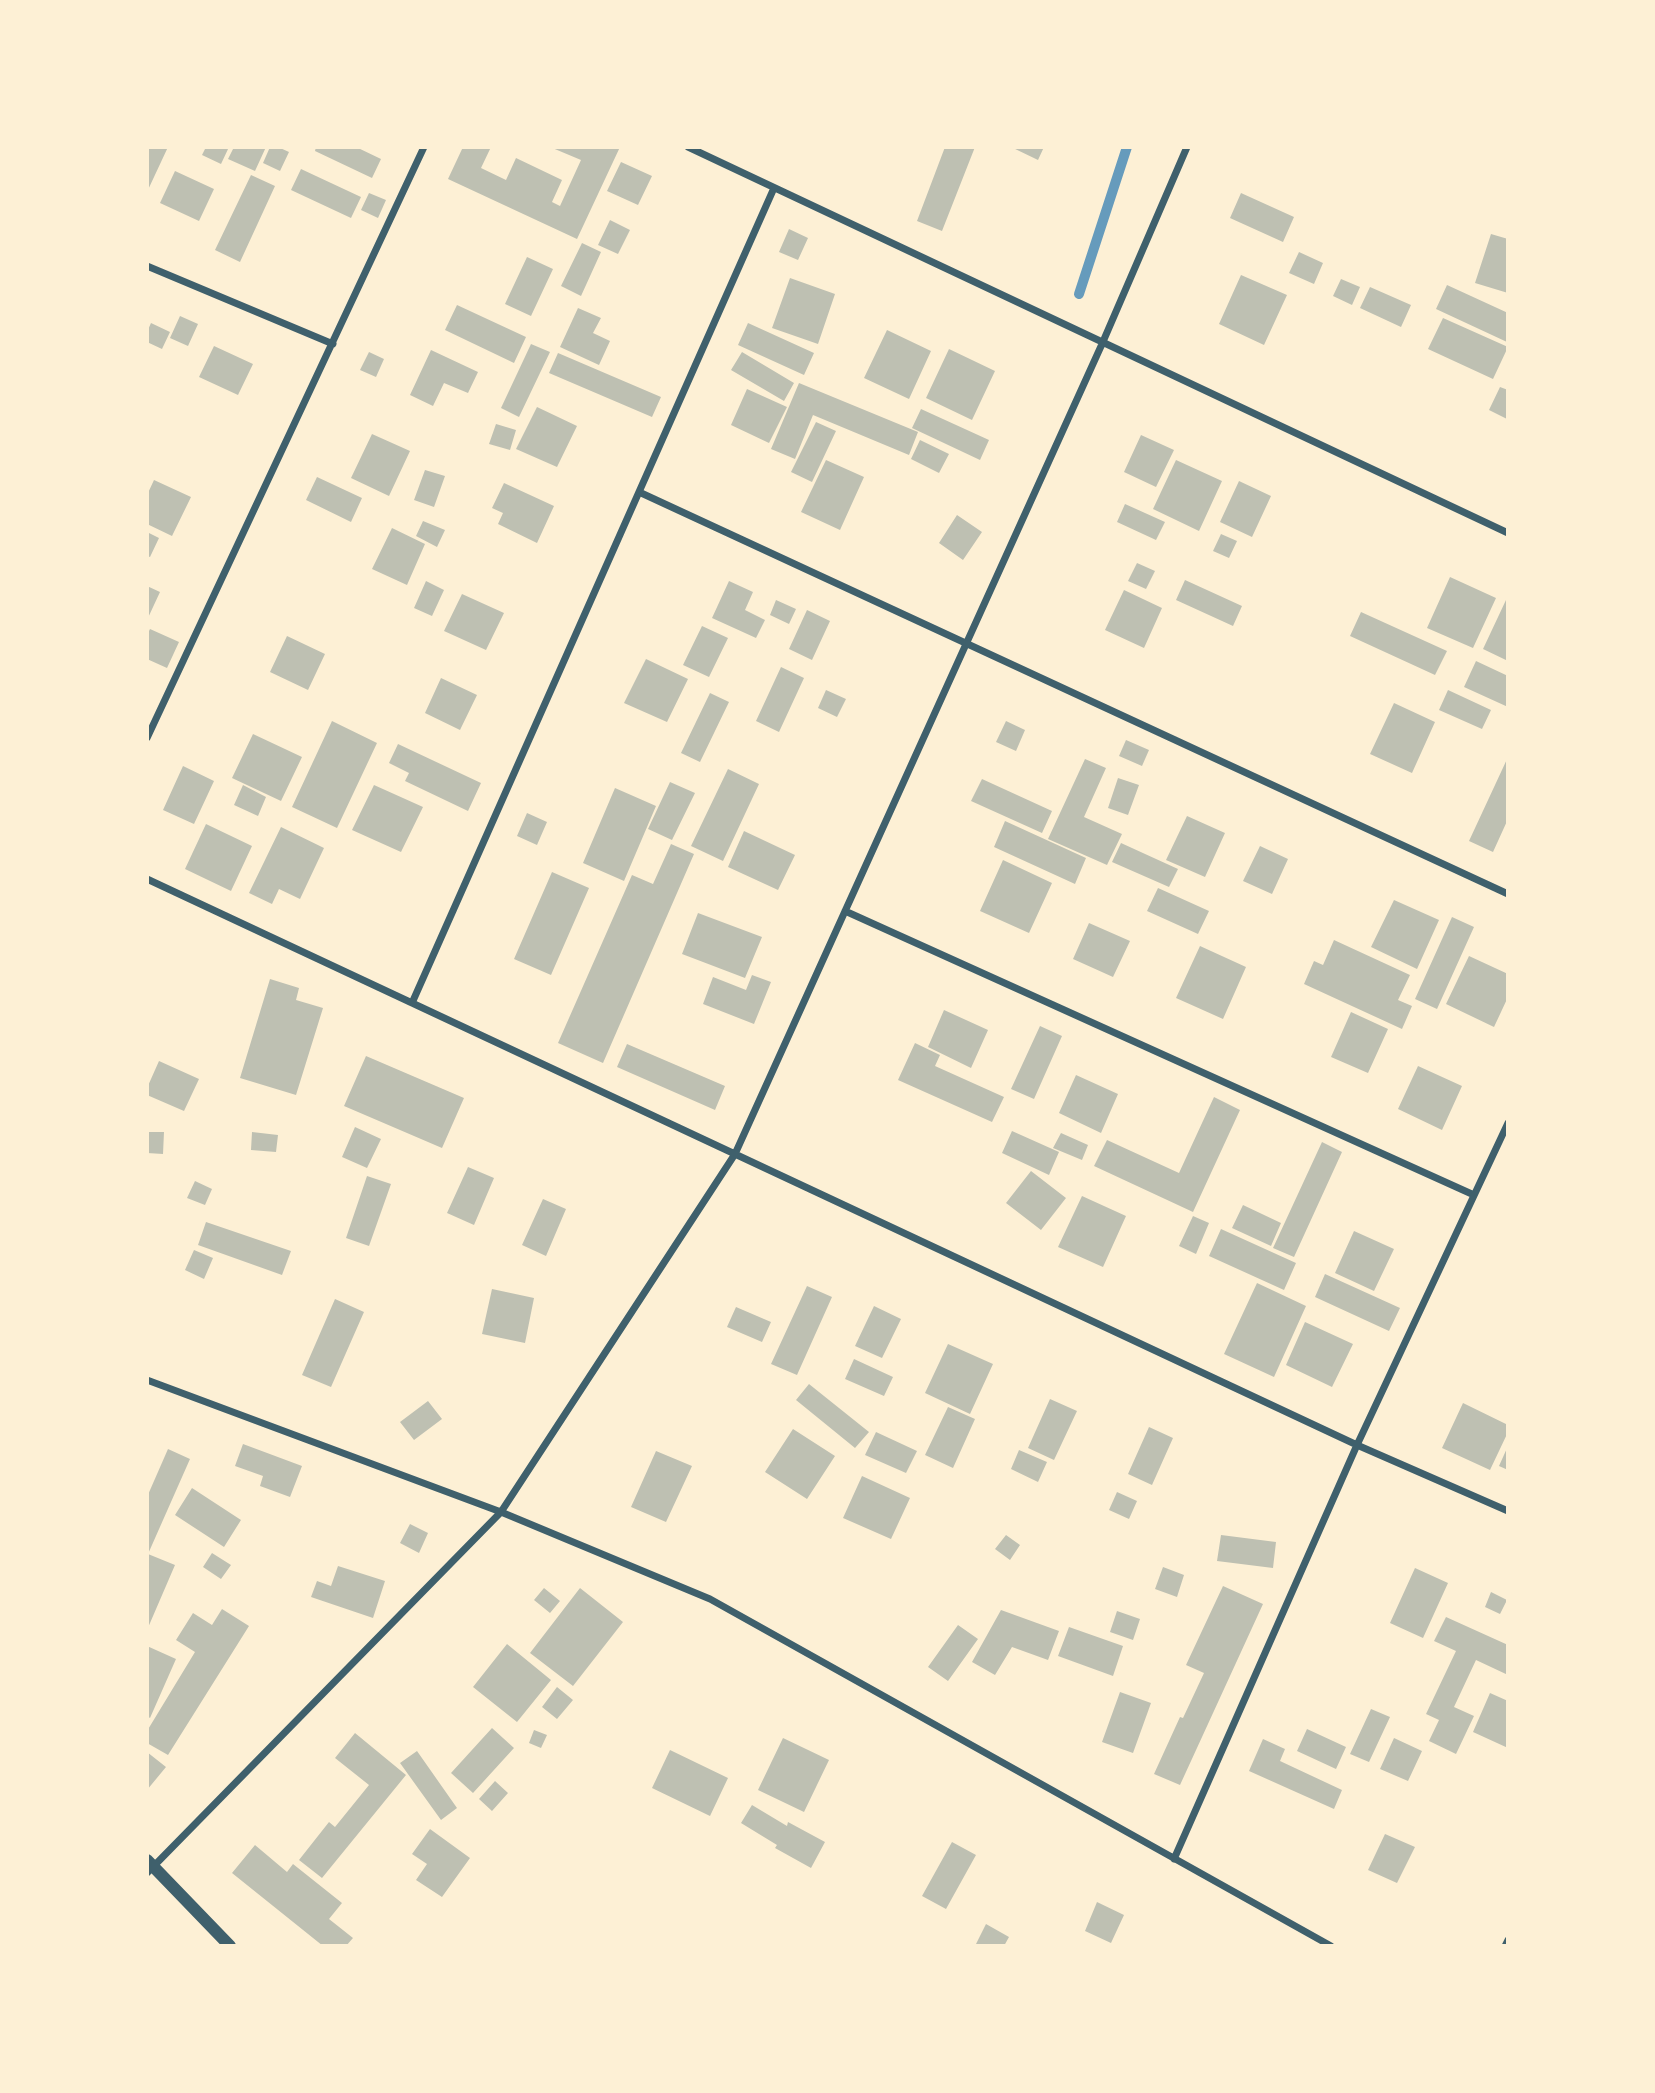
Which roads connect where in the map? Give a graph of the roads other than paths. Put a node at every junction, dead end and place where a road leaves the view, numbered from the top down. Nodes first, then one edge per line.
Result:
1 (424, 147) edge
2 (688, 147) edge
3 (1187, 147) edge
4 (774, 188) junction
5 (147, 267) edge
6 (333, 344) junction
7 (1102, 344) junction
8 (639, 492) junction
9 (1508, 533) edge
10 (966, 643) junction
11 (147, 738) edge
12 (147, 878) edge
13 (1508, 894) edge
14 (845, 911) junction
15 (412, 1003) junction
16 (1508, 1123) edge
17 (735, 1154) junction
18 (1474, 1195) junction
19 (147, 1380) edge
20 (1357, 1446) junction
21 (1508, 1511) edge
22 (501, 1512) junction
23 (1174, 1859) junction
24 (149, 1866) edge
25 (1508, 1940) edge
26 (230, 1946) edge
27 (1331, 1946) edge
28 (1505, 1946) edge

1 - 6 street
2 - 4 street
3 - 7 street
4 - 7 street
4 - 8 street
5 - 6 street
6 - 11 street
7 - 9 street
7 - 10 street
8 - 10 street
8 - 15 street
10 - 13 street
10 - 14 street
12 - 15 street
14 - 17 street
14 - 18 street
15 - 17 street
16 - 18 street
17 - 20 street
17 - 22 street
18 - 20 street
19 - 22 street
20 - 21 street
20 - 23 street
22 - 23 street
22 - 24 street
23 - 27 street
24 - 26 street
25 - 28 street

